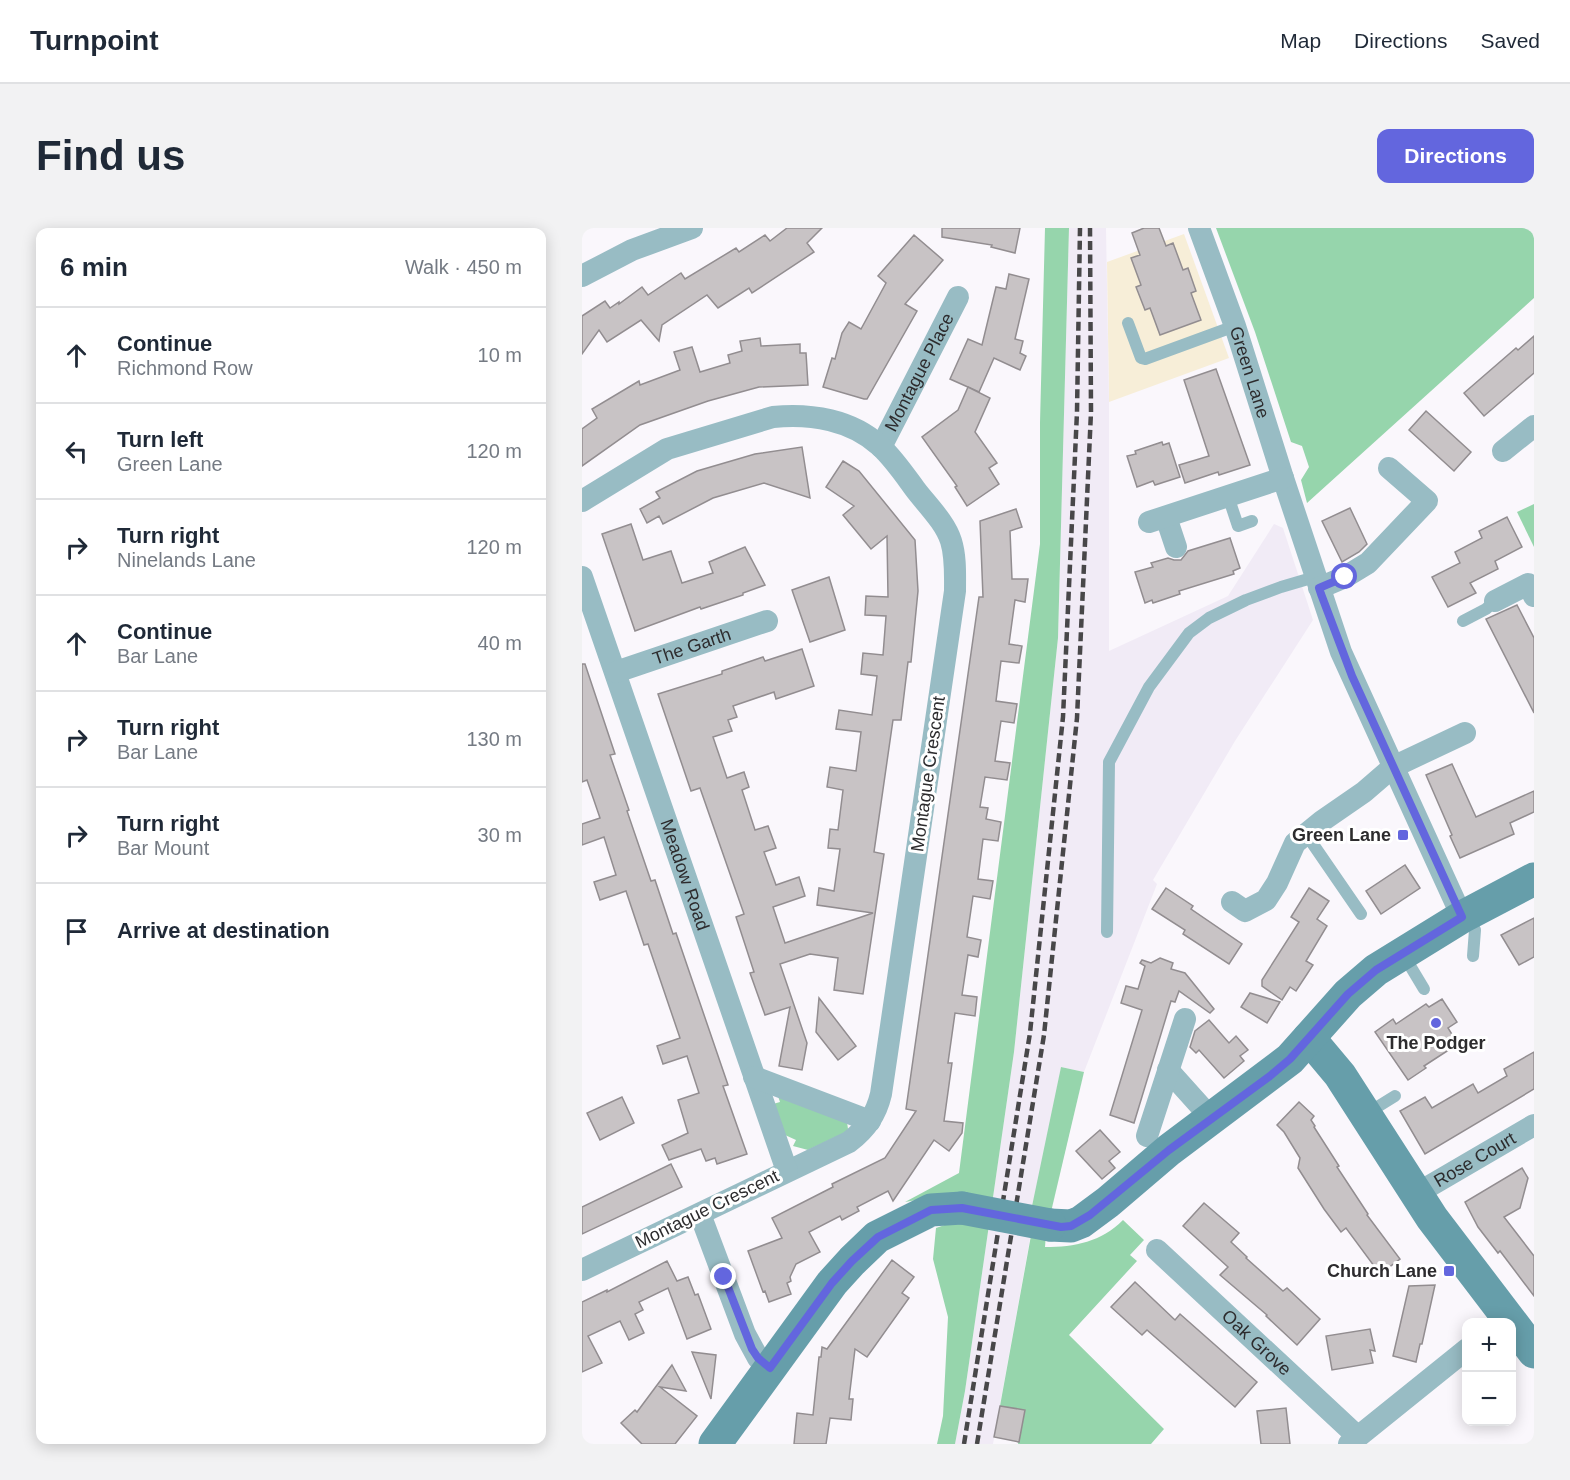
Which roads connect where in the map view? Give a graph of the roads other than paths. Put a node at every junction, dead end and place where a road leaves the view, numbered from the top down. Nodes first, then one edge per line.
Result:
1 (692, 228) edge
2 (1199, 228) edge
3 (582, 276) edge
4 (958, 297) dead end
5 (1128, 323) dead end
6 (1235, 326) junction
7 (1534, 426) edge
8 (881, 447) junction
9 (1503, 451) dead end
10 (1389, 468) dead end
11 (1282, 478) junction
12 (1228, 496) junction
13 (582, 501) edge
14 (1252, 521) dead end
15 (1176, 547) dead end
16 (582, 577) edge
17 (1317, 582) junction
18 (1534, 596) edge
19 (1495, 601) joint
20 (767, 621) dead end
21 (1463, 621) dead end
22 (616, 672) junction
23 (1465, 733) dead end
24 (1393, 767) junction
25 (1306, 834) junction
26 (1534, 879) edge
27 (1232, 902) dead end
28 (1361, 914) dead end
29 (1465, 915) junction
30 (1107, 932) dead end
31 (1403, 953) junction
32 (1473, 956) dead end
33 (1424, 989) dead end
34 (1185, 1019) dead end
35 (1309, 1038) junction
36 (1168, 1070) junction
37 (754, 1077) junction
38 (1395, 1096) dead end
39 (1365, 1115) junction
40 (1212, 1119) junction
41 (870, 1121) junction
42 (1534, 1125) edge
43 (1158, 1143) junction
44 (787, 1171) junction
45 (1416, 1194) junction
46 (700, 1214) junction
47 (1157, 1250) dead end
48 (582, 1270) edge
49 (1503, 1318) edge
50 (1516, 1332) edge
51 (1534, 1352) edge
52 (1462, 1353) edge
53 (770, 1368) junction
54 (1353, 1440) edge
55 (715, 1444) edge

1 - 3 street
2 - 6 street, Green Lane
4 - 8 street, Montague Place
5 - 6 lane
6 - 11 street, Green Lane
7 - 9 street
8 - 13 street, Montague Crescent
8 - 41 street, Montague Crescent
10 - 17 street
11 - 12 street
11 - 17 street, Green Lane
12 - 14 lane
12 - 15 street
16 - 22 street, Meadow Road
17 - 24 street, Green Lane
17 - 30 lane
18 - 19 street
19 - 21 lane
20 - 22 street, The Garth
22 - 37 street, Meadow Road
23 - 24 street
24 - 25 street
24 - 29 street, Green Lane
25 - 27 street
25 - 28 lane
26 - 29 street
29 - 31 street
29 - 32 lane
31 - 33 lane
31 - 35 street
34 - 36 street
35 - 39 street
35 - 40 street
36 - 40 street
36 - 43 street
37 - 41 street
37 - 44 street, Meadow Road
38 - 39 lane
39 - 45 street
40 - 43 street
41 - 44 street, Montague Crescent
42 - 45 street, Rose Court
43 - 53 street, bridge
44 - 46 street, Montague Crescent
45 - 49 street
46 - 48 street, Montague Crescent
46 - 53 street
47 - 54 street, Oak Grove
50 - 51 street
52 - 54 street
53 - 55 street

